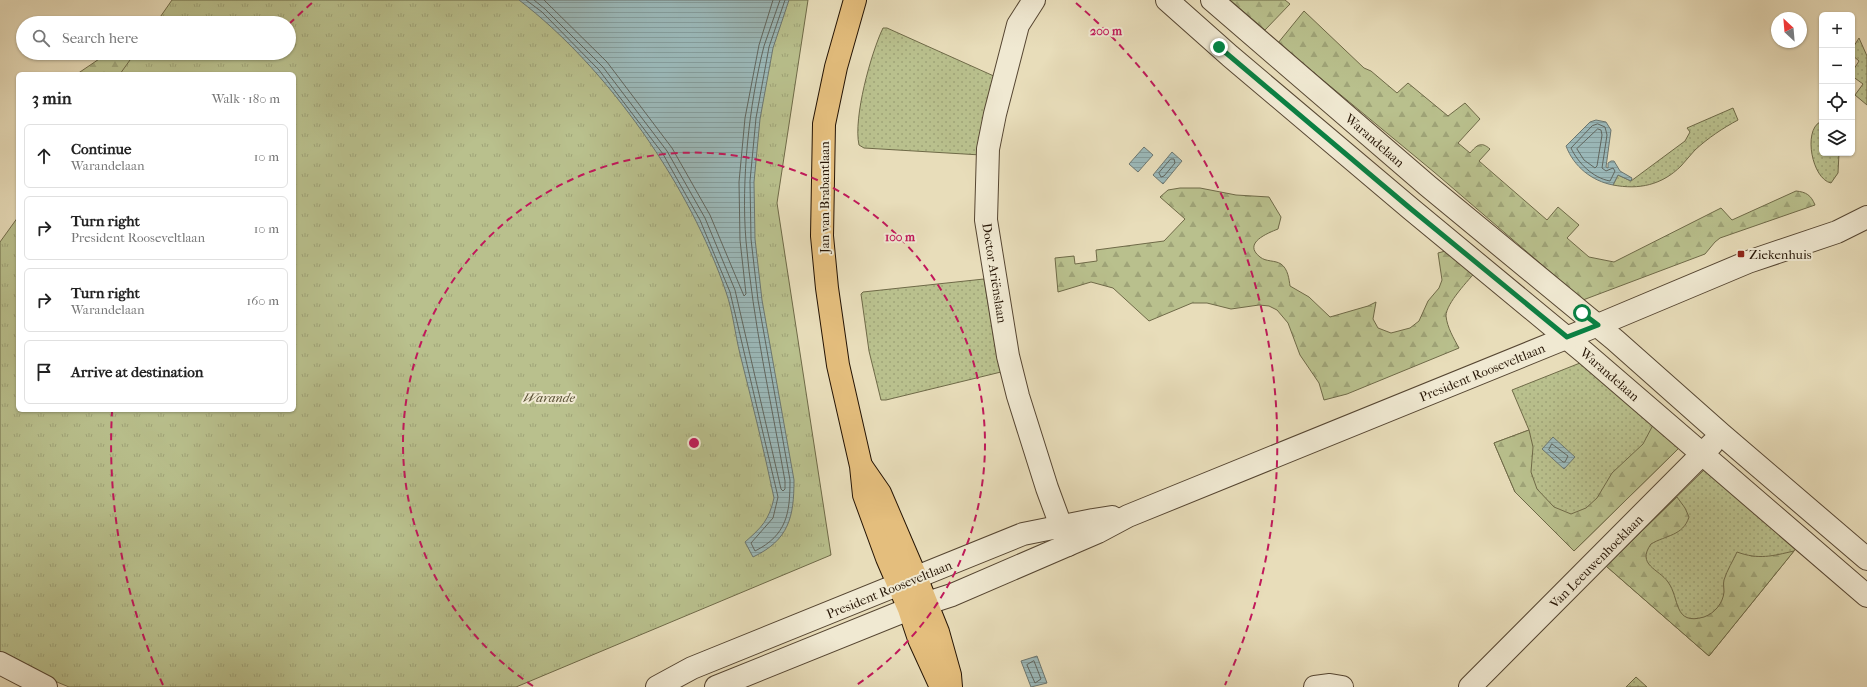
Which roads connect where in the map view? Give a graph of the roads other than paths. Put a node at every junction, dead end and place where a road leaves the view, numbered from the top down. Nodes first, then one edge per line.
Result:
1 (855, 0) edge
2 (1034, 0) edge
3 (1167, 0) edge
4 (1212, 0) edge
5 (1867, 217) edge
6 (1837, 232) junction
7 (1867, 233) edge
8 (1598, 325) junction
9 (1567, 337) junction
10 (1721, 434) junction
11 (1703, 454) junction
12 (1064, 536) junction
13 (1867, 559) edge
14 (907, 581) junction
15 (1867, 596) edge
16 (918, 606) junction
17 (0, 663) edge
18 (694, 678) edge
19 (46, 687) edge
20 (657, 687) edge
21 (716, 687) edge
22 (941, 687) edge
23 (951, 687) edge
24 (1315, 687) edge
25 (1342, 687) edge
26 (1470, 687) edge

1 - 14 main road, Jan van Brabantlaan
2 - 12 street, Doctor Ariënslaan
3 - 9 street, Warandelaan
4 - 8 street, Warandelaan
5 - 6 street, President Rooseveltlaan
6 - 7 street, President Rooseveltlaan
6 - 8 street, President Rooseveltlaan
8 - 9 street, President Rooseveltlaan
8 - 10 street, Warandelaan
9 - 11 street, Warandelaan
9 - 12 street, President Rooseveltlaan
10 - 11 street, Van Leeuwenhoeklaan
10 - 13 street, Warandelaan
11 - 15 street, Warandelaan
11 - 26 street, Van Leeuwenhoeklaan
12 - 14 street, President Rooseveltlaan
12 - 16 street, President Rooseveltlaan
14 - 16 main road, Jan van Brabantlaan
14 - 18 street, President Rooseveltlaan
16 - 21 street, President Rooseveltlaan
16 - 22 main road
16 - 23 main road
17 - 19 street
18 - 20 street, President Rooseveltlaan
24 - 25 street

